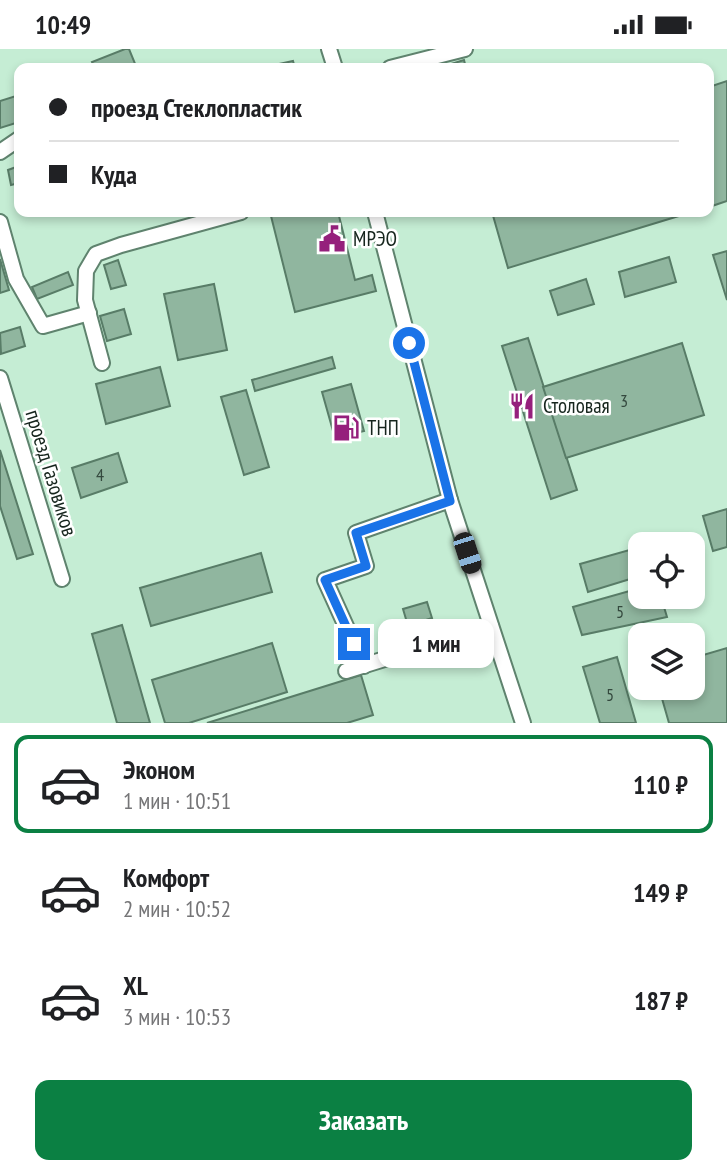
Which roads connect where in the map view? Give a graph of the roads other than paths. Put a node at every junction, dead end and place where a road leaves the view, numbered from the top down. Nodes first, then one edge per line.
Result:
1 (466, 49) edge
2 (410, 63) edge
3 (223, 217) edge
4 (376, 217) edge
5 (0, 222) edge
6 (89, 313) junction
7 (102, 363) dead end
8 (0, 378) edge
9 (450, 501) junction
10 (62, 579) dead end
11 (491, 626) junction
12 (364, 666) junction
13 (346, 671) dead end
14 (523, 723) edge

1 - 2 street
3 - 6 street
4 - 9 street
5 - 6 street
6 - 7 street
8 - 10 street, проезд Газовиков
9 - 11 street
9 - 12 street
11 - 12 street
11 - 14 street
12 - 13 street

